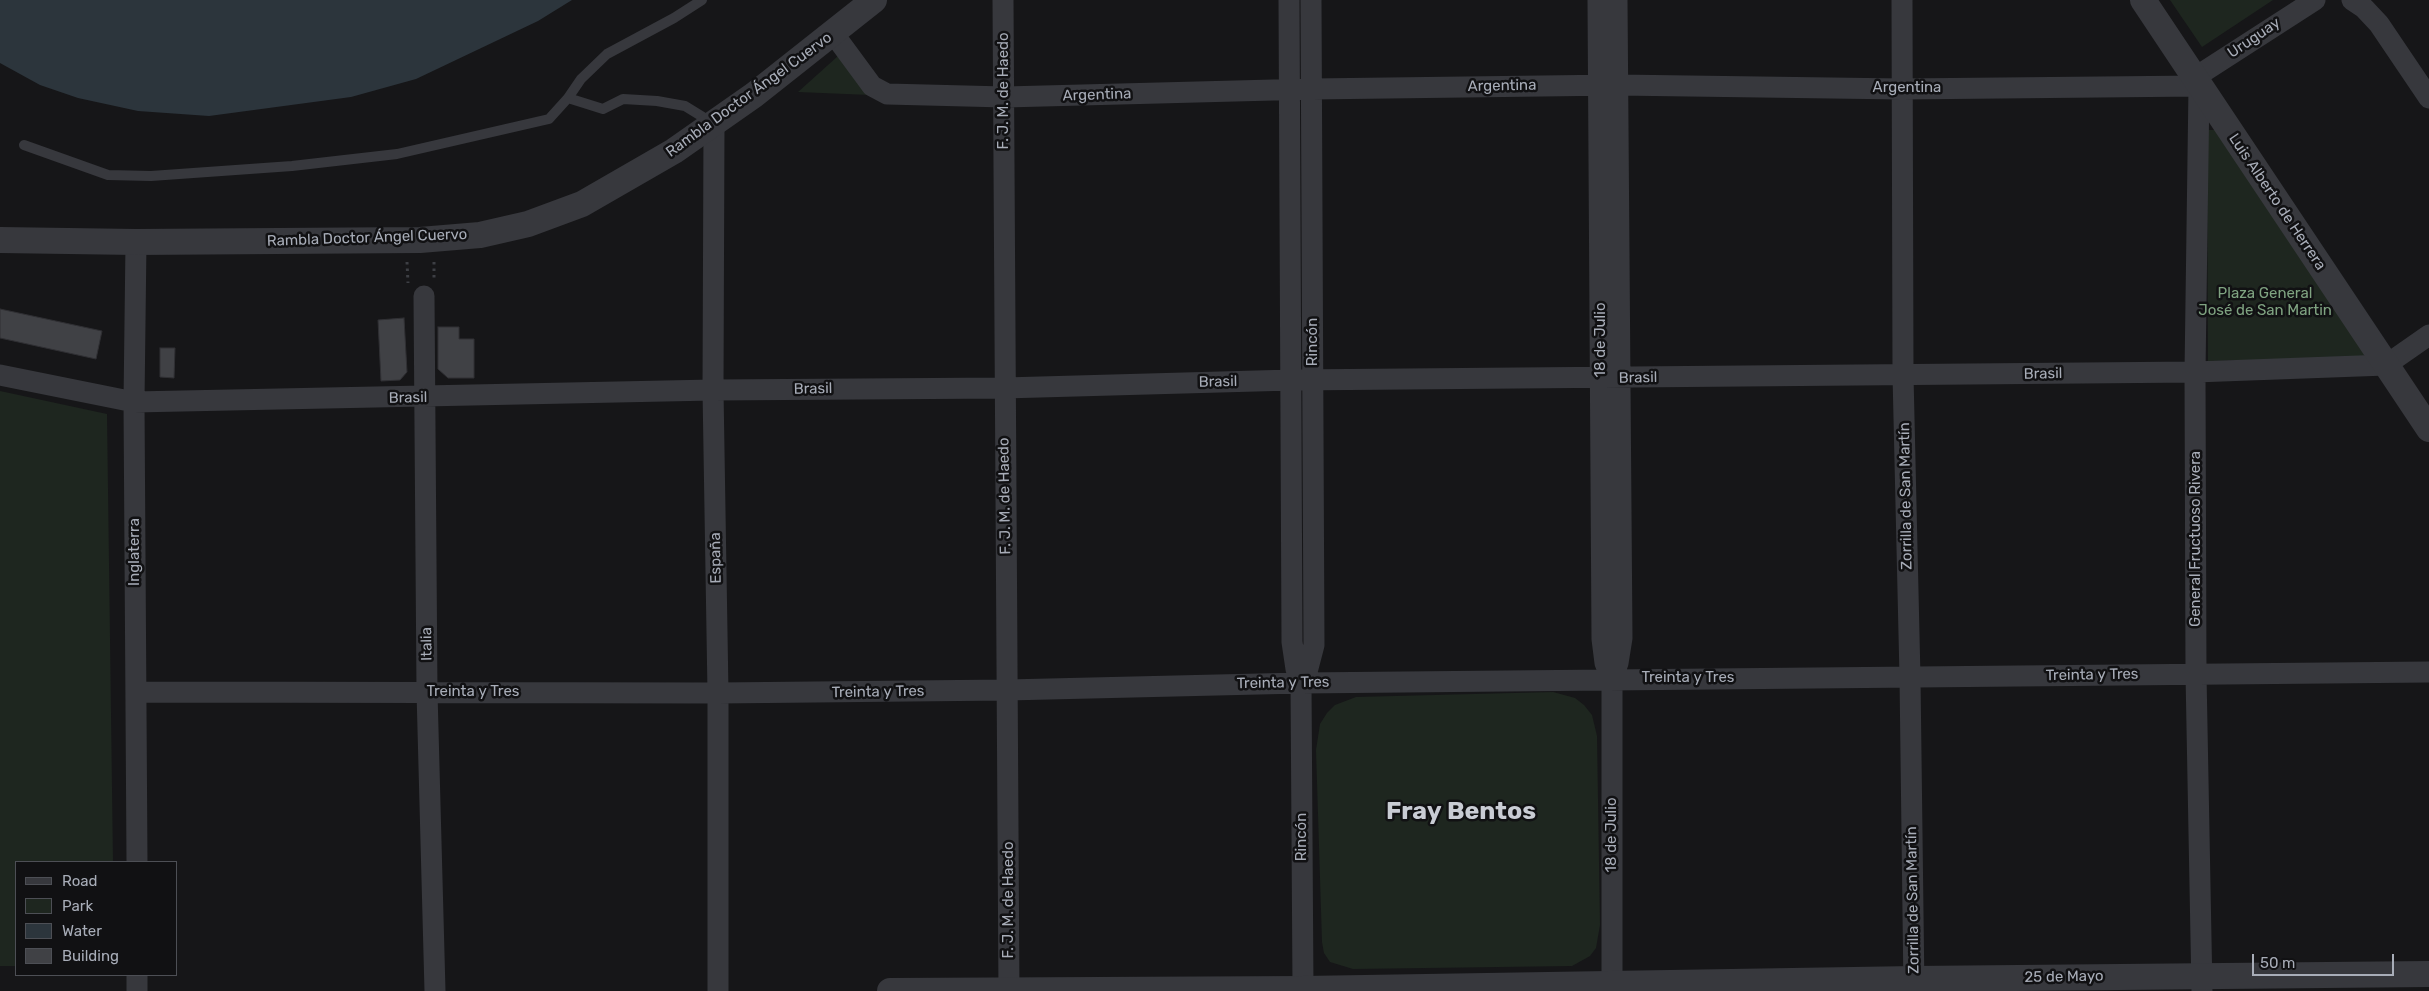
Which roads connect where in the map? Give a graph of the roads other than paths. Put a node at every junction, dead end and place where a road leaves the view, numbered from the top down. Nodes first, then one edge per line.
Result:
1 (702, 0) edge
2 (874, 0) edge
3 (1003, 0) edge
4 (1289, 0) edge
5 (1311, 0) edge
6 (1598, 0) edge
7 (1617, 0) edge
8 (1902, 0) edge
9 (2142, 0) edge
10 (2315, 0) edge
11 (2352, 0) edge
12 (833, 33) junction
13 (2196, 82) junction
14 (1608, 85) junction
15 (1312, 89) junction
16 (1902, 89) junction
17 (1290, 90) junction
18 (1005, 97) junction
19 (568, 98) junction
20 (2429, 98) edge
21 (714, 124) junction
22 (24, 145) dead end
23 (0, 240) edge
24 (136, 242) junction
25 (424, 296) dead end
26 (2429, 335) edge
27 (2386, 365) junction
28 (2195, 372) junction
29 (0, 375) edge
30 (1903, 375) junction
31 (1611, 379) junction
32 (1292, 380) junction
33 (1313, 380) junction
34 (1004, 388) junction
35 (713, 390) junction
36 (423, 397) junction
37 (134, 402) junction
38 (2429, 429) edge
39 (2429, 672) edge
40 (2196, 674) junction
41 (1910, 677) junction
42 (1612, 679) junction
43 (1301, 682) junction
44 (1008, 690) junction
45 (136, 692) junction
46 (427, 692) junction
47 (718, 693) junction
48 (137, 861) edge
49 (2429, 974) edge
50 (137, 976) edge
51 (2202, 984) edge
52 (1914, 985) edge
53 (1612, 988) edge
54 (1010, 990) edge
55 (1304, 990) edge
56 (137, 991) edge
57 (435, 991) edge
58 (718, 991) edge
59 (890, 991) edge

1 - 19 lane
2 - 12 street, Rambla Doctor Ángel Cuervo
3 - 18 street, F. J. M. de Haedo
4 - 17 street, Rincón
5 - 15 street, Rincón
6 - 14 street, 18 de Julio
7 - 14 street, 18 de Julio
8 - 16 street, Zorrilla de San Martín
9 - 13 street, Luis Alberto de Herrera
10 - 13 street, Uruguay
11 - 20 street
12 - 18 street, Argentina
12 - 21 street, Rambla Doctor Ángel Cuervo
13 - 16 street, Argentina
13 - 27 street, Luis Alberto de Herrera
13 - 28 street, General Fructuoso Rivera
14 - 15 street, Argentina
14 - 16 street, Argentina
14 - 31 street, 18 de Julio
15 - 17 street, Argentina
15 - 33 street, Rincón
16 - 30 street, Zorrilla de San Martín
17 - 18 street, Argentina
17 - 32 street, Rincón
18 - 34 street, F. J. M. de Haedo
19 - 21 lane
19 - 22 lane
21 - 24 street, Rambla Doctor Ángel Cuervo
21 - 35 street, España
23 - 24 street, Rambla Doctor Ángel Cuervo
24 - 37 street, Inglaterra
25 - 36 street, Italia
26 - 27 street
27 - 28 street, Brasil
27 - 38 street, Luis Alberto de Herrera
28 - 30 street, Brasil
28 - 40 street, General Fructuoso Rivera
29 - 37 street, Brasil
30 - 31 street, Brasil
30 - 41 street, Zorrilla de San Martín
31 - 33 street, Brasil
31 - 42 street, 18 de Julio
32 - 33 street, Brasil
32 - 34 street, Brasil
32 - 43 street, Rincón
33 - 43 street, Rincón
34 - 35 street, Brasil
34 - 44 street, F. J. M. de Haedo
35 - 36 street, Brasil
35 - 47 street, España
36 - 37 street, Brasil
36 - 46 street, Italia
37 - 45 street, Inglaterra
39 - 40 street, Treinta y Tres
40 - 41 street, Treinta y Tres
40 - 51 street, General Fructuoso Rivera
41 - 42 street, Treinta y Tres
41 - 52 street, Zorrilla de San Martín
42 - 43 street, Treinta y Tres
42 - 53 street, 18 de Julio
43 - 44 street, Treinta y Tres
43 - 55 street, Rincón
44 - 47 street, Treinta y Tres
44 - 54 street, F. J. M. de Haedo
45 - 46 street, Treinta y Tres
45 - 48 street, Inglaterra
46 - 47 street, Treinta y Tres
46 - 57 street, Italia
47 - 58 street, España
49 - 51 street, 25 de Mayo
50 - 56 street
51 - 52 street, 25 de Mayo
52 - 53 street, 25 de Mayo
53 - 55 street, 25 de Mayo
54 - 55 street, 25 de Mayo
54 - 59 street, 25 de Mayo

